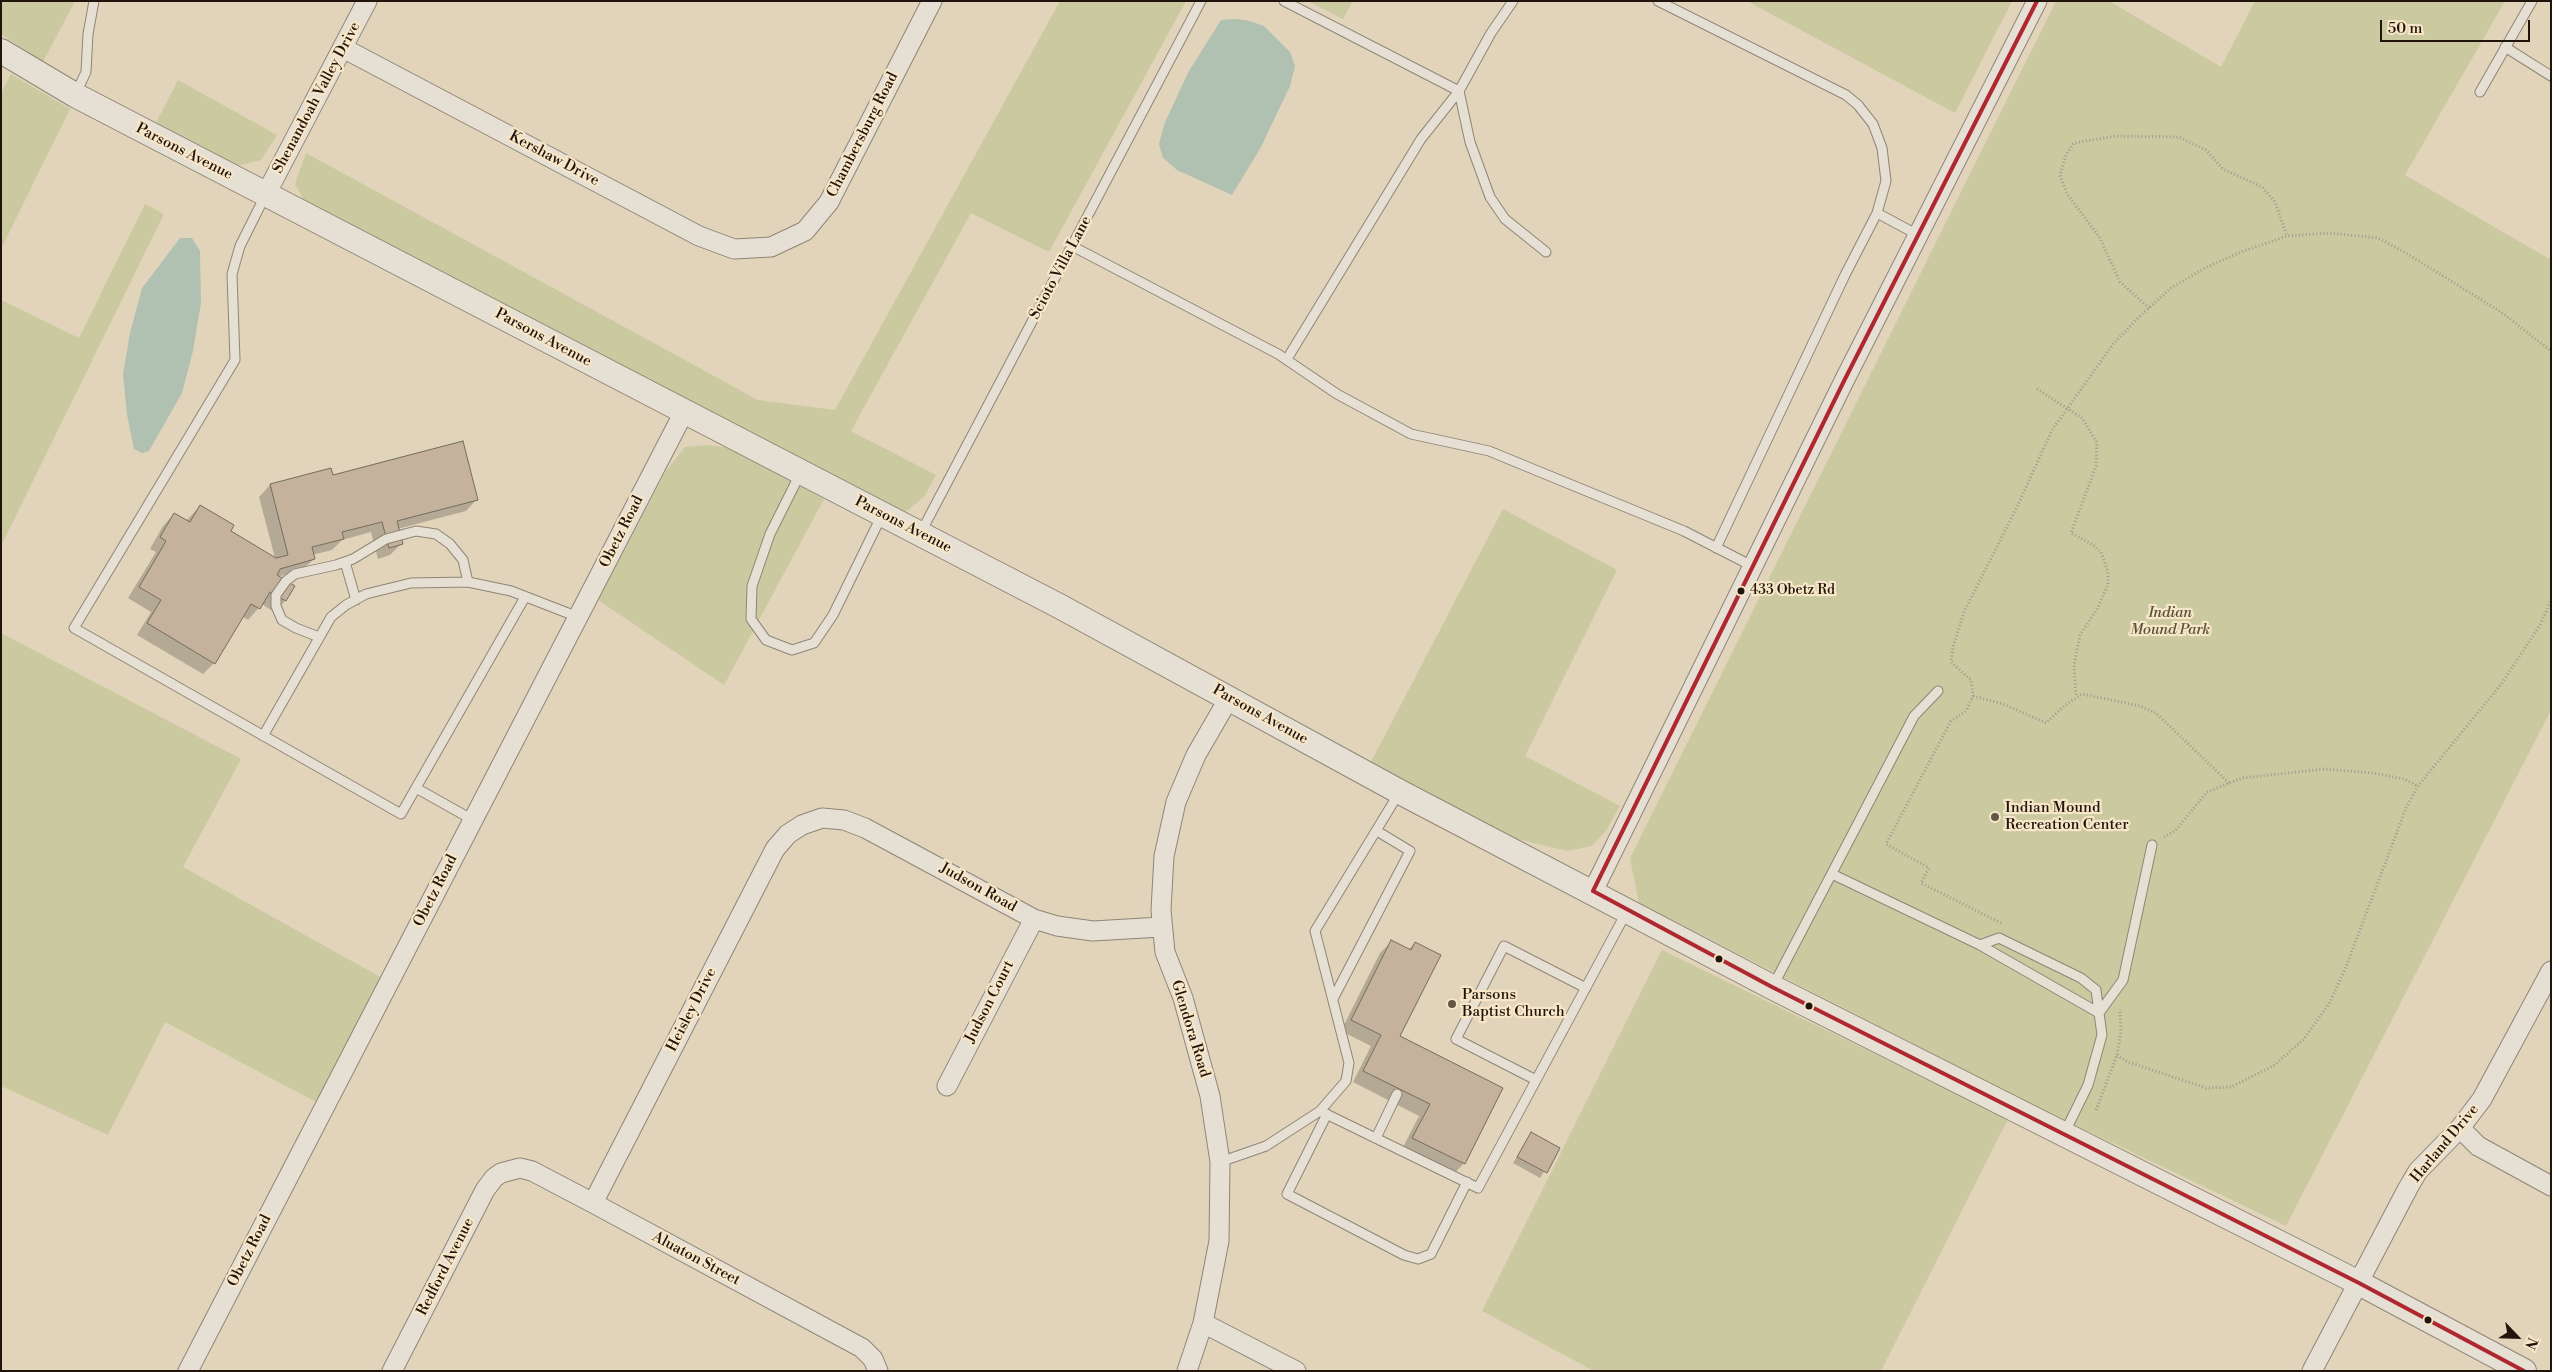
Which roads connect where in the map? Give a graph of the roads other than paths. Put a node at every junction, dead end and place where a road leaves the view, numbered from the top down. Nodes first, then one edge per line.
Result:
1 (94, 1) edge
2 (367, 1) edge
3 (932, 1) edge
4 (1201, 1) edge
5 (1284, 1) edge
6 (1513, 1) edge
7 (1658, 1) edge
8 (2037, 1) edge
9 (2532, 1) edge
10 (2505, 47) junction
11 (343, 48) junction
12 (1, 51) edge
13 (2551, 76) edge
14 (1459, 91) junction
15 (2480, 92) dead end
16 (75, 95) junction
17 (266, 194) junction
18 (1878, 213) junction
19 (1918, 235) junction
20 (1072, 246) junction
21 (772, 247) joint
22 (1546, 252) dead end
23 (1287, 359) junction
24 (684, 412) junction
25 (801, 472) junction
26 (882, 515) junction
27 (920, 534) junction
28 (1716, 548) junction
29 (345, 562) junction
30 (1754, 568) junction
31 (468, 582) junction
32 (525, 596) junction
33 (356, 600) junction
34 (578, 617) junction
35 (319, 638) junction
36 (1938, 691) dead end
37 (1228, 698) junction
38 (263, 736) junction
39 (416, 788) junction
40 (1400, 792) junction
41 (473, 820) junction
42 (802, 825) joint
43 (1377, 831) junction
44 (2152, 845) road end
45 (1832, 874) junction
46 (1593, 891) junction
47 (1628, 910) junction
48 (1034, 919) junction
49 (1161, 927) junction
50 (1980, 945) junction
51 (2551, 971) edge
52 (1772, 987) junction
53 (1586, 988) junction
54 (1333, 999) junction
55 (2100, 1013) junction
56 (1536, 1080) junction
57 (947, 1086) dead end
58 (1397, 1094) dead end
59 (1324, 1112) junction
60 (2460, 1128) junction
61 (2064, 1134) junction
62 (1376, 1138) junction
63 (1220, 1162) junction
64 (508, 1171) joint
65 (1467, 1182) junction
66 (2551, 1186) edge
67 (593, 1203) junction
68 (2359, 1283) junction
69 (1203, 1323) junction
70 (877, 1368) edge
71 (188, 1371) edge
72 (392, 1371) edge
73 (1187, 1371) edge
74 (1296, 1371) edge
75 (2312, 1371) edge
76 (2524, 1371) edge

1 - 16 lane
2 - 11 street, Shenandoah Valley Drive
3 - 21 street, Chambersburg Road
4 - 20 lane, Scioto Villa Lane
5 - 14 lane
6 - 14 lane
7 - 18 lane
8 - 19 street
9 - 10 lane
10 - 13 lane
10 - 15 lane
11 - 17 street, Shenandoah Valley Drive
11 - 21 street, Kershaw Drive
12 - 16 street, Parsons Avenue
14 - 22 lane
14 - 23 lane
16 - 17 street, Parsons Avenue
17 - 24 street, Parsons Avenue
17 - 38 lane
18 - 19 lane
18 - 28 lane
19 - 30 street
20 - 23 lane
20 - 27 lane, Scioto Villa Lane
23 - 28 lane
24 - 25 street, Parsons Avenue
24 - 34 street, Obetz Road
25 - 26 street, Parsons Avenue
25 - 26 lane
26 - 27 street, Parsons Avenue
27 - 37 street, Parsons Avenue
28 - 30 lane
29 - 31 lane
29 - 33 lane
29 - 35 lane
30 - 46 street
31 - 32 lane
31 - 33 lane
32 - 34 lane
32 - 39 lane
33 - 35 lane
34 - 41 street, Obetz Road
35 - 38 lane
36 - 45 lane
37 - 40 street, Parsons Avenue
37 - 49 street, Glendora Road
38 - 39 lane
39 - 41 lane
40 - 43 lane
40 - 46 street, Parsons Avenue
41 - 71 street, Obetz Road
42 - 48 street, Judson Road
42 - 67 street, Heisley Drive
43 - 54 lane
43 - 54 lane
44 - 55 lane
45 - 50 lane
45 - 52 lane
46 - 47 street, Parsons Avenue
47 - 52 street, Parsons Avenue
47 - 53 lane
48 - 49 street, Judson Road
48 - 57 street, Judson Court
49 - 63 street, Glendora Road
50 - 55 lane
50 - 55 lane
51 - 60 street, Harland Drive
52 - 61 street, Parsons Avenue
53 - 56 lane
53 - 56 lane
54 - 59 lane
55 - 61 lane
56 - 65 lane
58 - 62 lane
59 - 62 lane
59 - 63 lane
59 - 65 lane
60 - 66 street
60 - 68 street, Harland Drive
61 - 68 street, Parsons Avenue
62 - 65 lane
63 - 69 street, Glendora Road
64 - 67 street, Aluaton Street
64 - 72 street, Redford Avenue
67 - 70 street, Aluaton Street
68 - 75 street, Harland Drive
68 - 76 street, Parsons Avenue
69 - 73 street, Glendora Road
69 - 74 street

